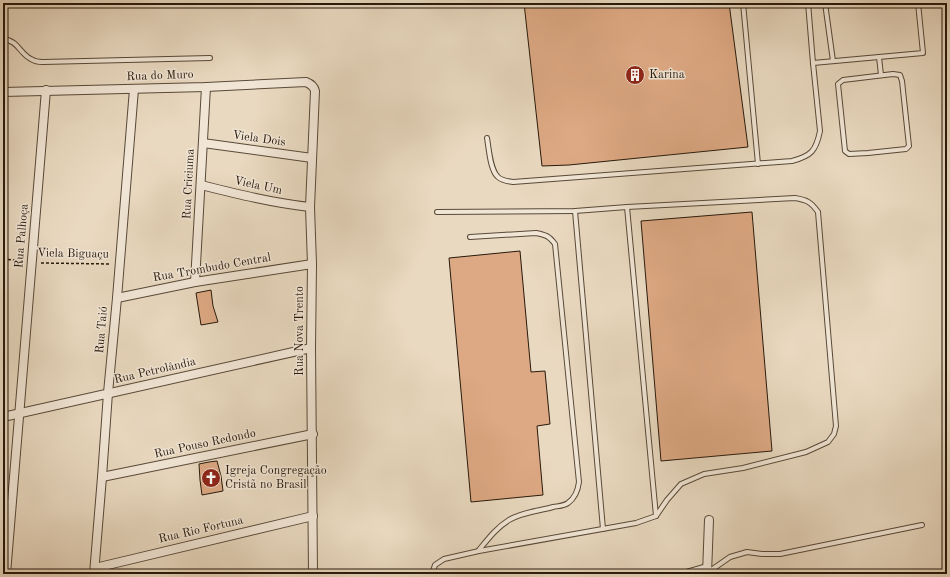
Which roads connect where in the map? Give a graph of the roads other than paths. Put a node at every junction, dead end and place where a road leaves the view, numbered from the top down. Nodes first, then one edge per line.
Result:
1 (743, 3) edge
2 (808, 3) edge
3 (825, 3) edge
4 (918, 3) edge
5 (3, 39) edge
6 (879, 57) junction
7 (210, 58) dead end
8 (833, 61) junction
9 (813, 63) junction
10 (881, 75) junction
11 (206, 87) junction
12 (315, 88) joint
13 (134, 89) junction
14 (46, 90) junction
15 (3, 92) edge
16 (487, 138) dead end
17 (203, 143) junction
18 (312, 158) junction
19 (758, 164) junction
20 (201, 185) junction
21 (310, 207) junction
22 (627, 207) junction
23 (575, 211) junction
24 (437, 212) dead end
25 (470, 237) dead end
26 (312, 264) junction
27 (195, 282) junction
28 (117, 298) junction
29 (311, 348) junction
30 (108, 393) junction
31 (19, 414) junction
32 (3, 417) edge
33 (313, 434) junction
34 (102, 477) junction
35 (313, 516) junction
36 (656, 516) junction
37 (709, 520) dead end
38 (922, 525) dead end
39 (603, 529) junction
40 (479, 551) junction
41 (95, 571) edge
42 (707, 572) edge
43 (6, 574) edge
44 (313, 574) edge
45 (432, 574) edge
46 (686, 574) edge

1 - 19 lane
2 - 9 lane
3 - 8 lane
4 - 6 lane
5 - 7 lane
6 - 8 lane
6 - 10 lane
8 - 9 lane
9 - 19 lane
10 - 10 lane
11 - 12 street, Rua do Muro
11 - 13 street, Rua do Muro
11 - 17 street, Rua Criciuma
12 - 18 street, Rua Nova Trento
13 - 14 street, Rua do Muro
13 - 28 street, Rua Taió
14 - 15 street, Rua do Muro
14 - 31 street, Rua Palhoça
16 - 19 lane
17 - 18 street, Viela Dois
17 - 20 street, Rua Criciuma
18 - 21 street, Rua Nova Trento
20 - 21 street, Viela Um
20 - 27 street, Rua Criciuma
21 - 26 street, Rua Nova Trento
22 - 23 lane
22 - 36 lane
22 - 36 lane
23 - 24 lane
23 - 39 lane
25 - 40 lane
26 - 27 street, Rua Trombudo Central
26 - 29 street, Rua Nova Trento
27 - 28 street, Rua Trombudo Central
28 - 30 street, Rua Taió
29 - 30 street, Rua Petrolândia
29 - 33 street, Rua Nova Trento
30 - 31 street, Rua Petrolândia
30 - 34 street, Rua Taió
31 - 32 street, Rua Petrolândia
31 - 43 street, Rua Palhoça
33 - 34 street, Rua Pouso Redondo
33 - 35 street, Rua Nova Trento
34 - 41 street, Rua Taió
35 - 41 street, Rua Rio Fortuna
35 - 44 street, Rua Nova Trento
36 - 39 lane
37 - 42 street
38 - 42 lane
39 - 40 lane
40 - 45 lane
42 - 46 street

